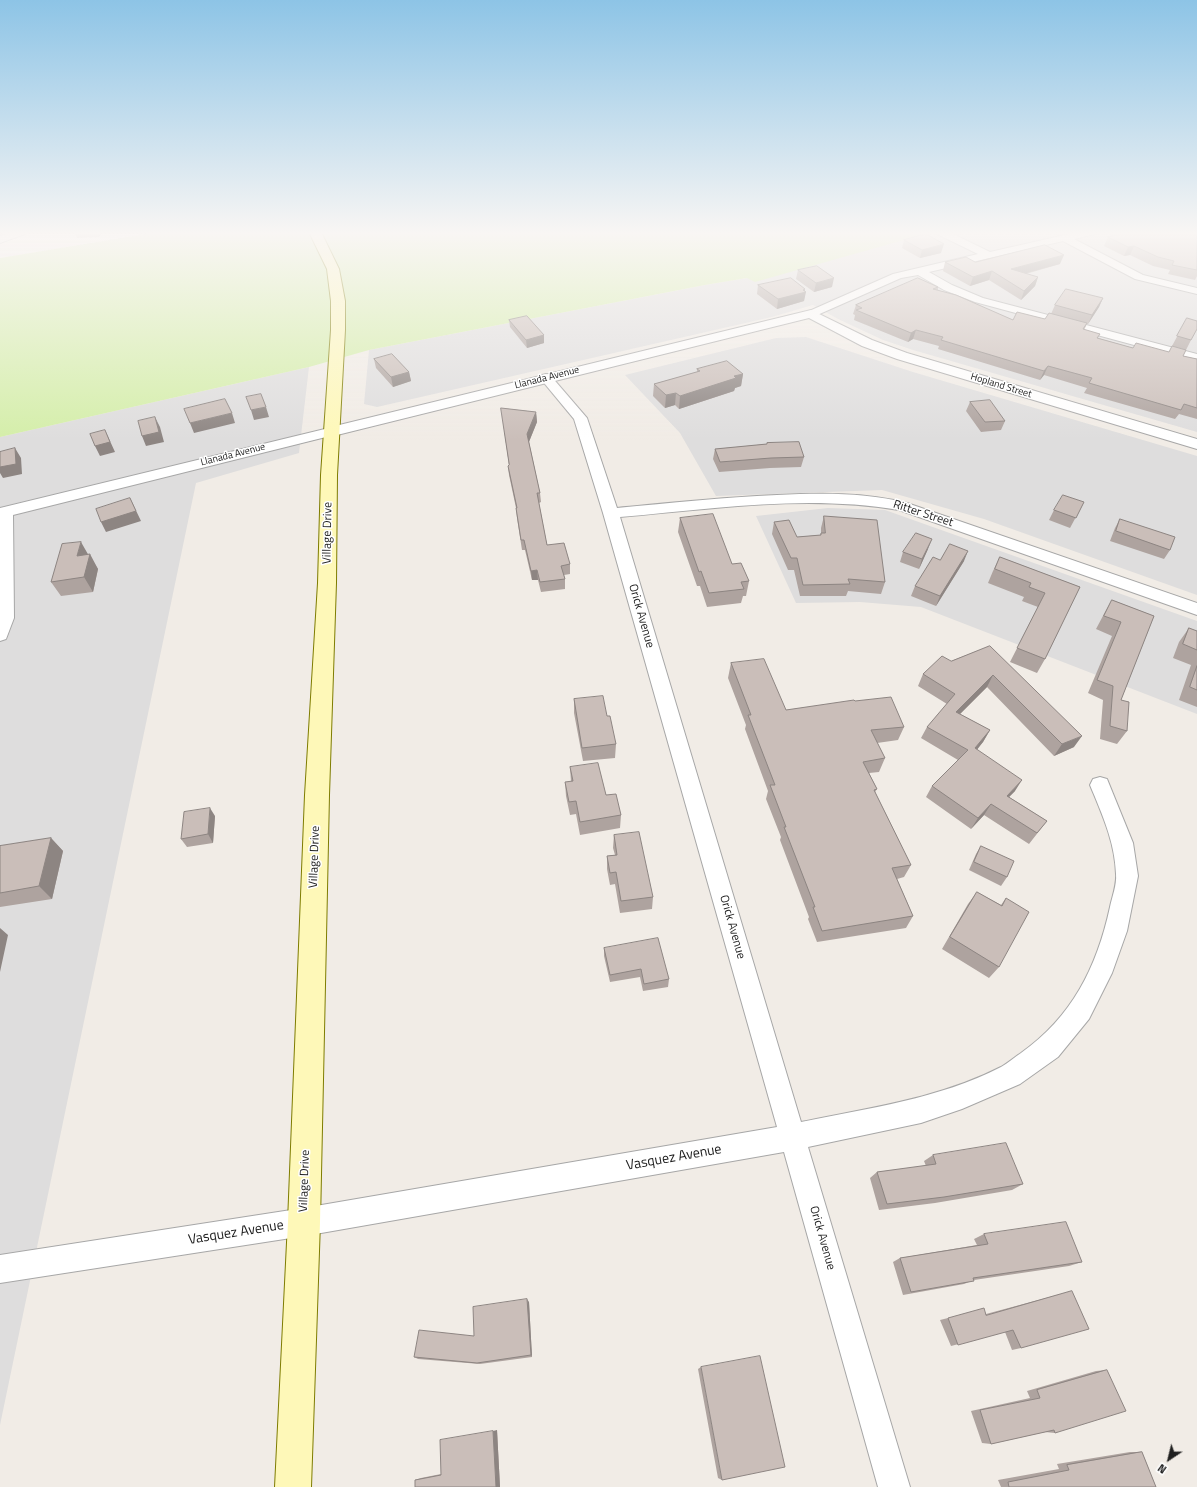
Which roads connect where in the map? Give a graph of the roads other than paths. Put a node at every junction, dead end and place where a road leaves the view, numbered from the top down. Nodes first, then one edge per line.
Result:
1 (338, 301) edge
2 (840, 301) edge
3 (984, 301) edge
4 (811, 314) junction
5 (1197, 358) edge
6 (546, 378) junction
7 (333, 431) junction
8 (1197, 444) edge
9 (3, 512) edge
10 (611, 513) junction
11 (1197, 609) edge
12 (0, 635) edge
13 (1100, 785) dead end
14 (793, 1137) junction
15 (304, 1222) junction
16 (0, 1269) edge
17 (293, 1487) edge
18 (894, 1487) edge

1 - 7 main road, Village Drive
2 - 4 street, Llanada Avenue
3 - 5 street
4 - 6 street, Llanada Avenue
4 - 8 street, Hopland Street
6 - 7 street, Llanada Avenue
6 - 10 street, Orick Avenue
7 - 9 street, Llanada Avenue
7 - 15 main road, Village Drive
9 - 12 street
10 - 11 street, Ritter Street
10 - 14 street, Orick Avenue
13 - 14 street, Vasquez Avenue
14 - 15 street, Vasquez Avenue
14 - 18 street, Orick Avenue
15 - 16 street, Vasquez Avenue
15 - 17 main road, Village Drive

